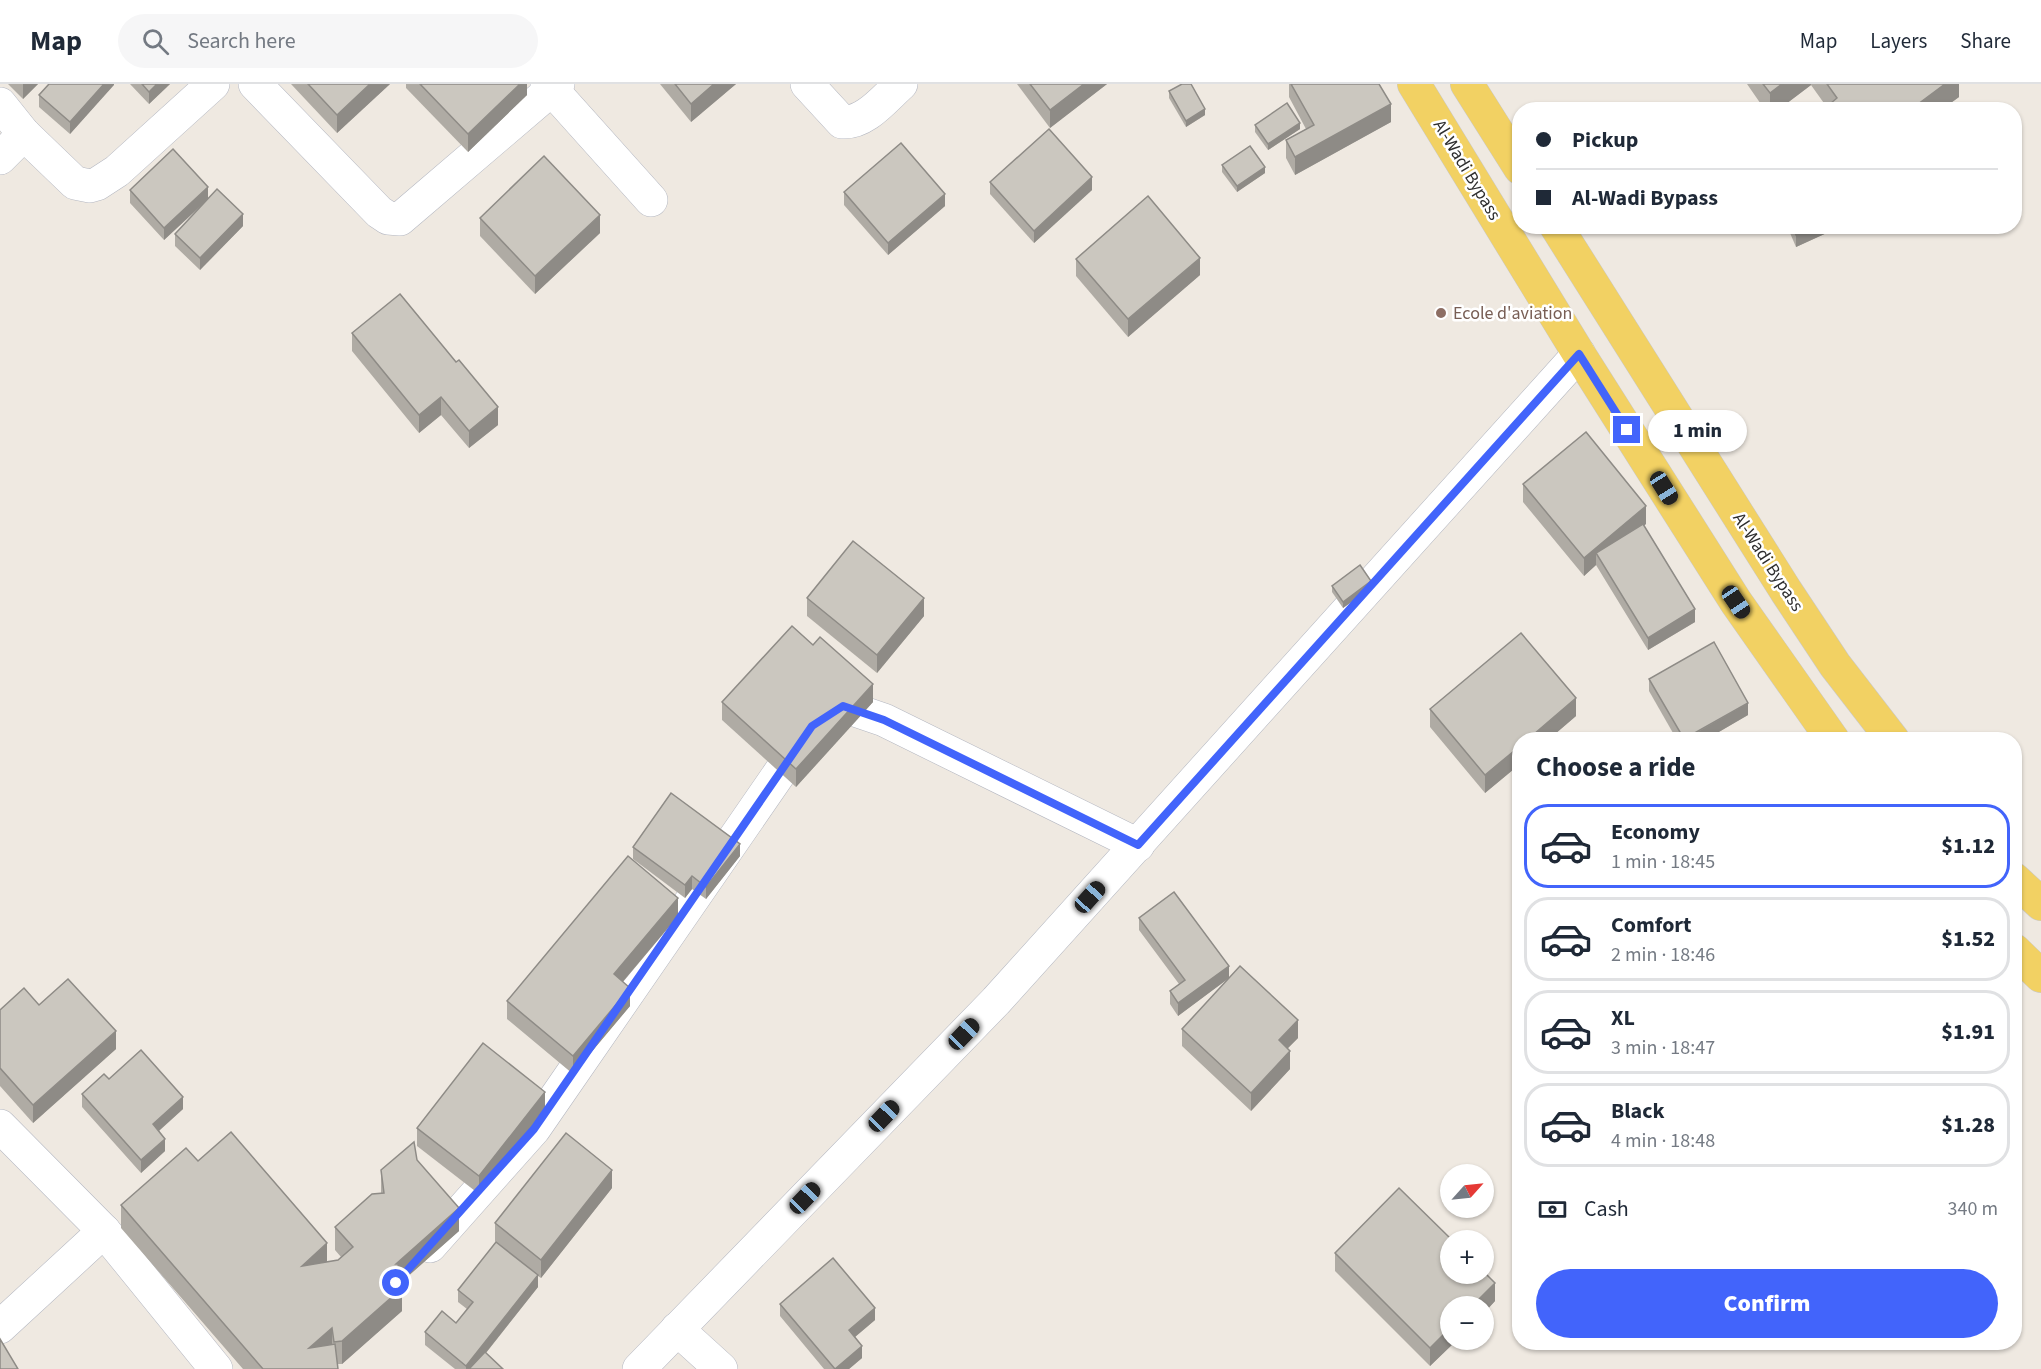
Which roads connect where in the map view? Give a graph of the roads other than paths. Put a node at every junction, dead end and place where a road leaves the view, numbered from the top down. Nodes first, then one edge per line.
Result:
1 (213, 84) edge
2 (255, 84) edge
3 (807, 84) edge
4 (901, 84) edge
5 (1414, 84) edge
6 (1467, 84) edge
7 (552, 86) edge
8 (0, 104) edge
9 (24, 134) junction
10 (1512, 155) edge
11 (0, 158) edge
12 (651, 200) dead end
13 (1561, 234) edge
14 (1579, 354) junction
15 (1827, 732) edge
16 (1887, 732) edge
17 (1138, 845) junction
18 (2022, 886) edge
19 (2041, 904) edge
20 (2022, 958) edge
21 (2041, 976) edge
22 (0, 1126) edge
23 (104, 1231) junction
24 (407, 1271) edge
25 (0, 1327) edge
26 (677, 1329) junction
27 (216, 1369) edge
28 (639, 1369) edge
29 (721, 1369) edge

1 - 9 street
2 - 7 street
3 - 4 street
5 - 14 main road, Al-Wadi Bypass
6 - 10 main road
7 - 12 street
8 - 9 street
9 - 11 street
13 - 16 main road, Al-Wadi Bypass
14 - 15 main road, Al-Wadi Bypass
14 - 17 street
17 - 24 street
17 - 26 street
18 - 19 main road
20 - 21 main road
22 - 23 street
23 - 25 street
23 - 27 street
26 - 28 street
26 - 29 street

